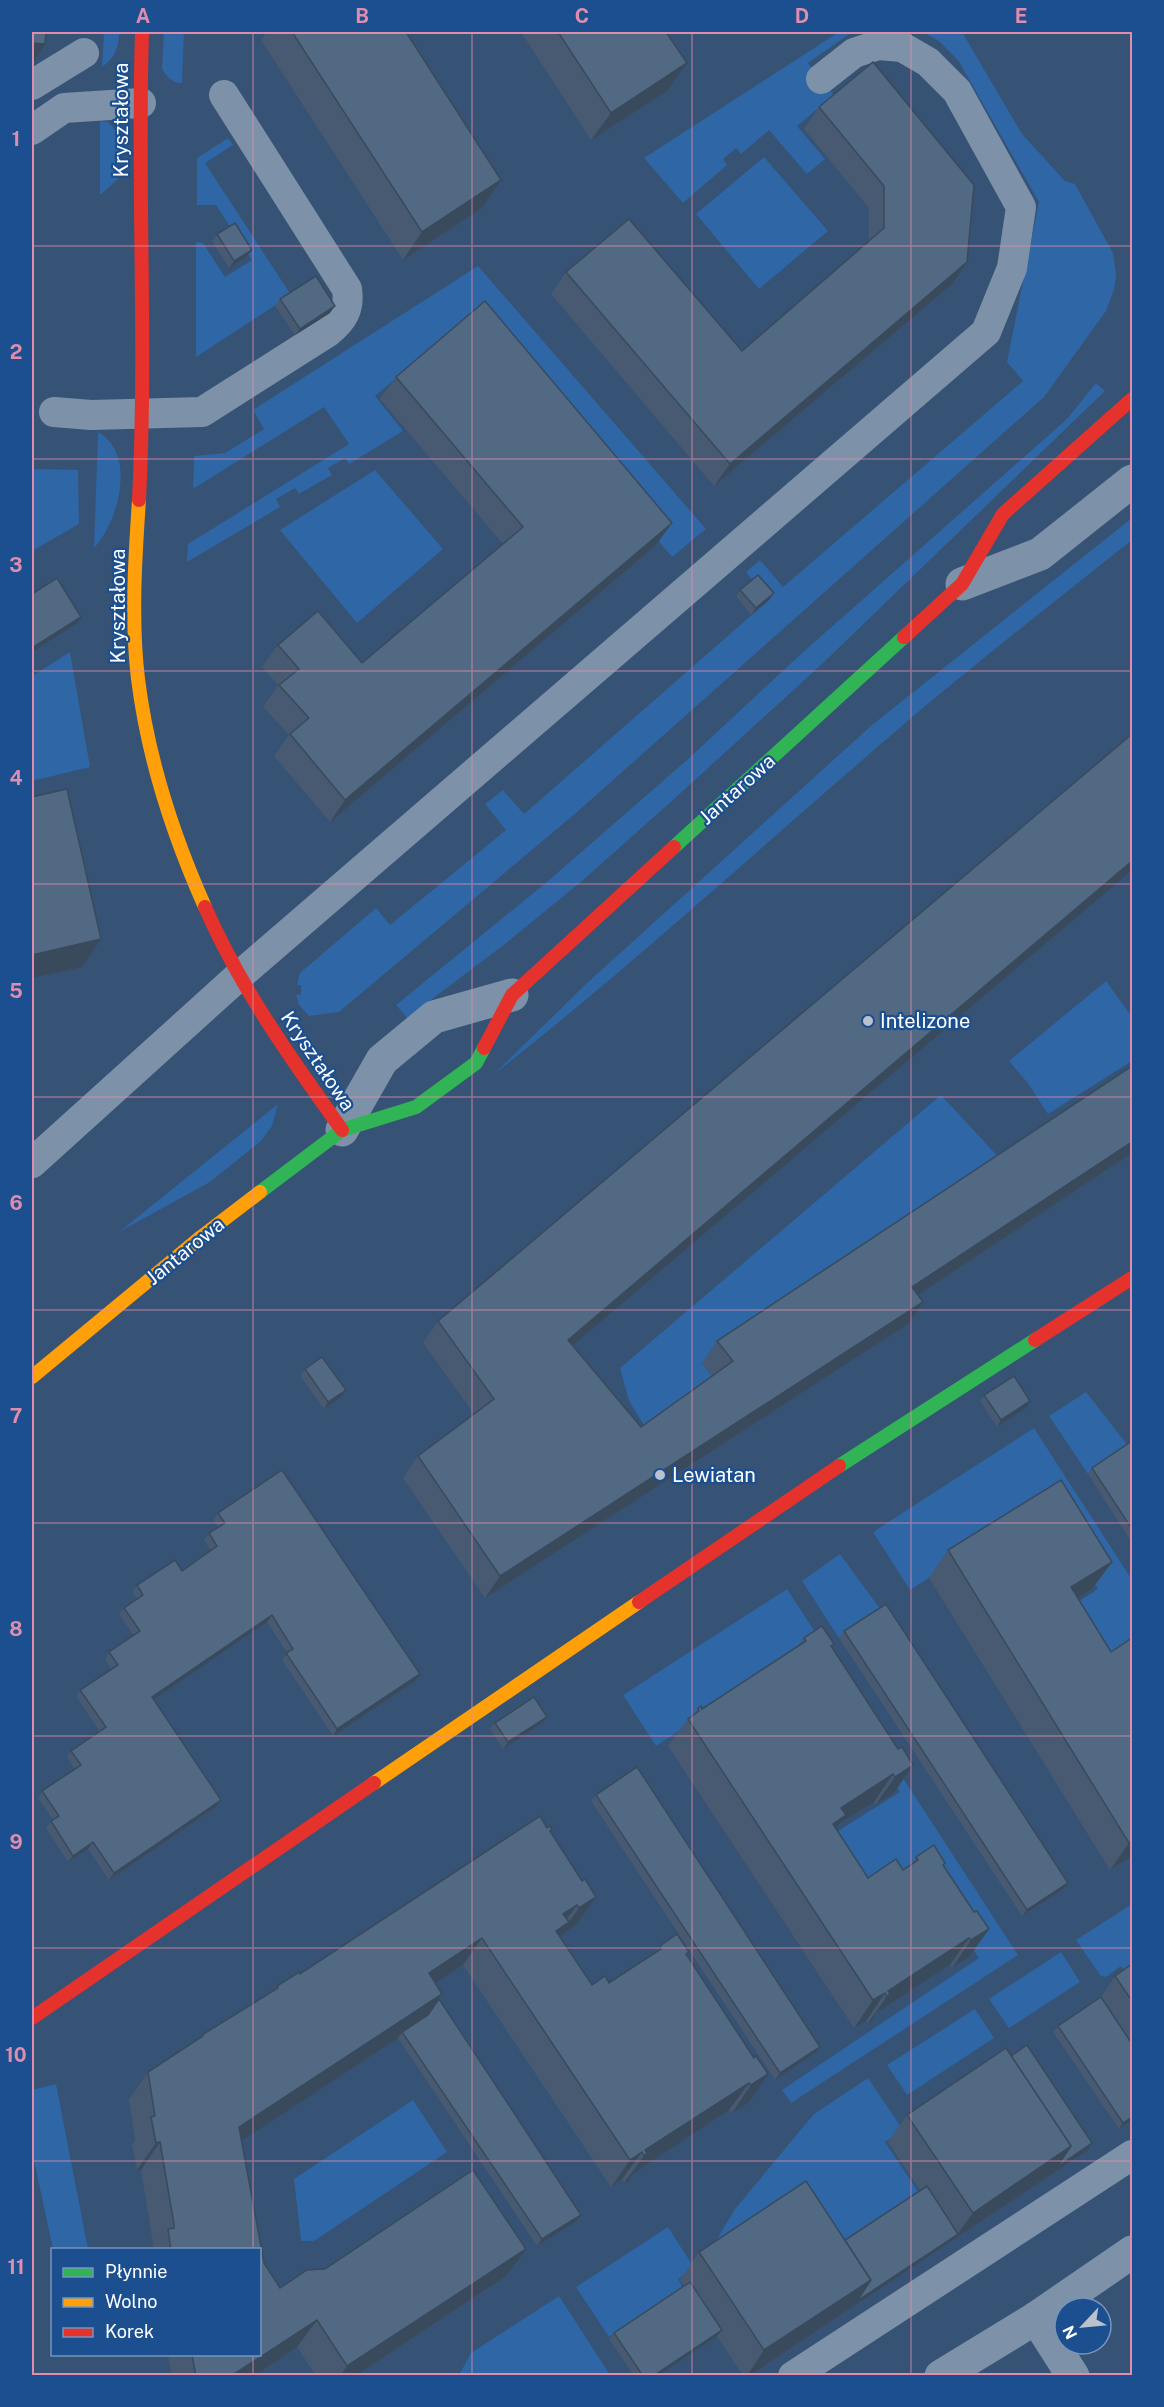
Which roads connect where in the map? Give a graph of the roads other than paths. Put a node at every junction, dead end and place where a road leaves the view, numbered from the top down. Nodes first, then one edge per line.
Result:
1 (142, 32) edge
2 (84, 53) dead end
3 (821, 79) dead end
4 (32, 85) edge
5 (224, 95) dead end
6 (141, 103) junction
7 (32, 130) edge
8 (1132, 399) edge
9 (54, 412) dead end
10 (142, 414) junction
11 (1132, 481) edge
12 (962, 584) junction
13 (240, 975) junction
14 (512, 995) junction
15 (342, 1130) junction
16 (32, 1163) edge
17 (1132, 1278) edge
18 (32, 1377) edge
19 (32, 2018) edge
20 (1132, 2155) edge
21 (1132, 2252) edge
22 (1036, 2318) junction
23 (793, 2376) edge
24 (941, 2376) edge
25 (1073, 2376) edge

1 - 6 street, Kryształowa
2 - 4 lane
3 - 13 lane
5 - 10 lane
6 - 7 lane
6 - 10 street, Kryształowa
8 - 12 street, Jantarowa
9 - 10 lane
10 - 13 street, Kryształowa
11 - 12 street, Jantarowa
12 - 14 street, Jantarowa
13 - 15 street, Kryształowa
13 - 16 lane
14 - 15 street, Jantarowa
14 - 15 street, Jantarowa
15 - 18 street, Jantarowa
17 - 19 street
20 - 23 lane
21 - 22 street
22 - 24 street
22 - 25 street

